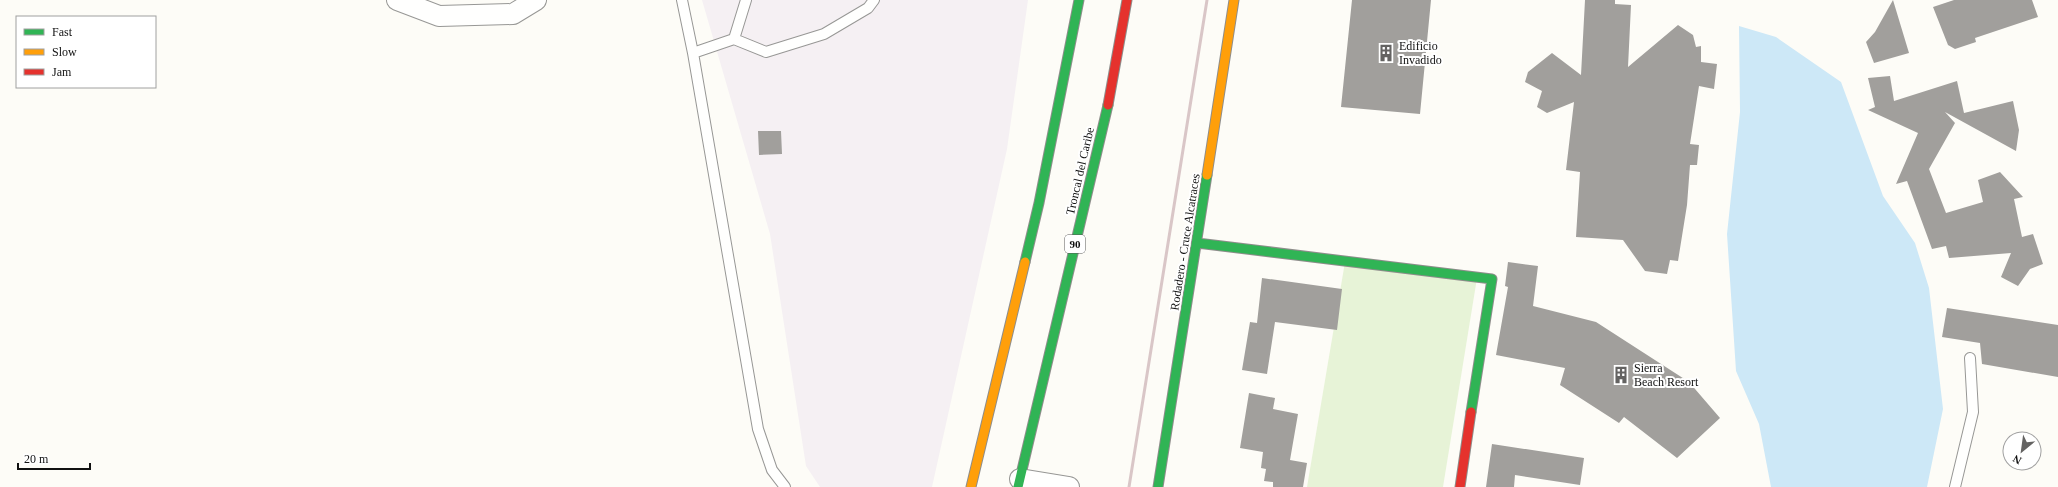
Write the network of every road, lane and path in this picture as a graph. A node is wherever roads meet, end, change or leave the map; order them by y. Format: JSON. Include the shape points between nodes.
{"nodes":[{"id":1,"x":397,"y":0,"type":"edge"},
{"id":2,"x":536,"y":0,"type":"edge"},
{"id":3,"x":682,"y":0,"type":"edge"},
{"id":4,"x":746,"y":0,"type":"edge"},
{"id":5,"x":874,"y":0,"type":"edge"},
{"id":6,"x":1079,"y":0,"type":"edge"},
{"id":7,"x":1127,"y":0,"type":"edge"},
{"id":8,"x":1234,"y":0,"type":"edge"},
{"id":9,"x":734,"y":40,"type":"junction"},
{"id":10,"x":693,"y":53,"type":"junction"},
{"id":11,"x":1197,"y":243,"type":"junction"},
{"id":12,"x":1970,"y":358,"type":"dead end"},
{"id":13,"x":1019,"y":483,"type":"edge"},
{"id":14,"x":785,"y":487,"type":"edge"},
{"id":15,"x":971,"y":487,"type":"edge"},
{"id":16,"x":1069,"y":487,"type":"edge"},
{"id":17,"x":1158,"y":487,"type":"edge"},
{"id":18,"x":1460,"y":487,"type":"edge"},
{"id":19,"x":1955,"y":487,"type":"edge"}],
"edges":[{"from":1,"to":2,"type":"street","via":[[439,16],[513,14]]},
{"from":3,"to":10,"type":"lane"},
{"from":4,"to":9,"type":"lane"},
{"from":5,"to":9,"type":"lane","via":[[868,8],[824,34],[766,52]]},
{"from":6,"to":15,"type":"main road","via":[[1039,203]]},
{"from":7,"to":13,"type":"main road","name":"Troncal del Caribe","number":"90","via":[[1109,102]]},
{"from":8,"to":11,"type":"main road","name":"Rodadero - Cruce Alcatraces"},
{"from":9,"to":10,"type":"lane"},
{"from":10,"to":14,"type":"lane","via":[[758,429],[772,470]]},
{"from":11,"to":17,"type":"main road","name":"Rodadero - Cruce Alcatraces"},
{"from":11,"to":18,"type":"main road","via":[[1492,279]]},
{"from":12,"to":19,"type":"lane","via":[[1973,412]]},
{"from":13,"to":16,"type":"street"}]}
